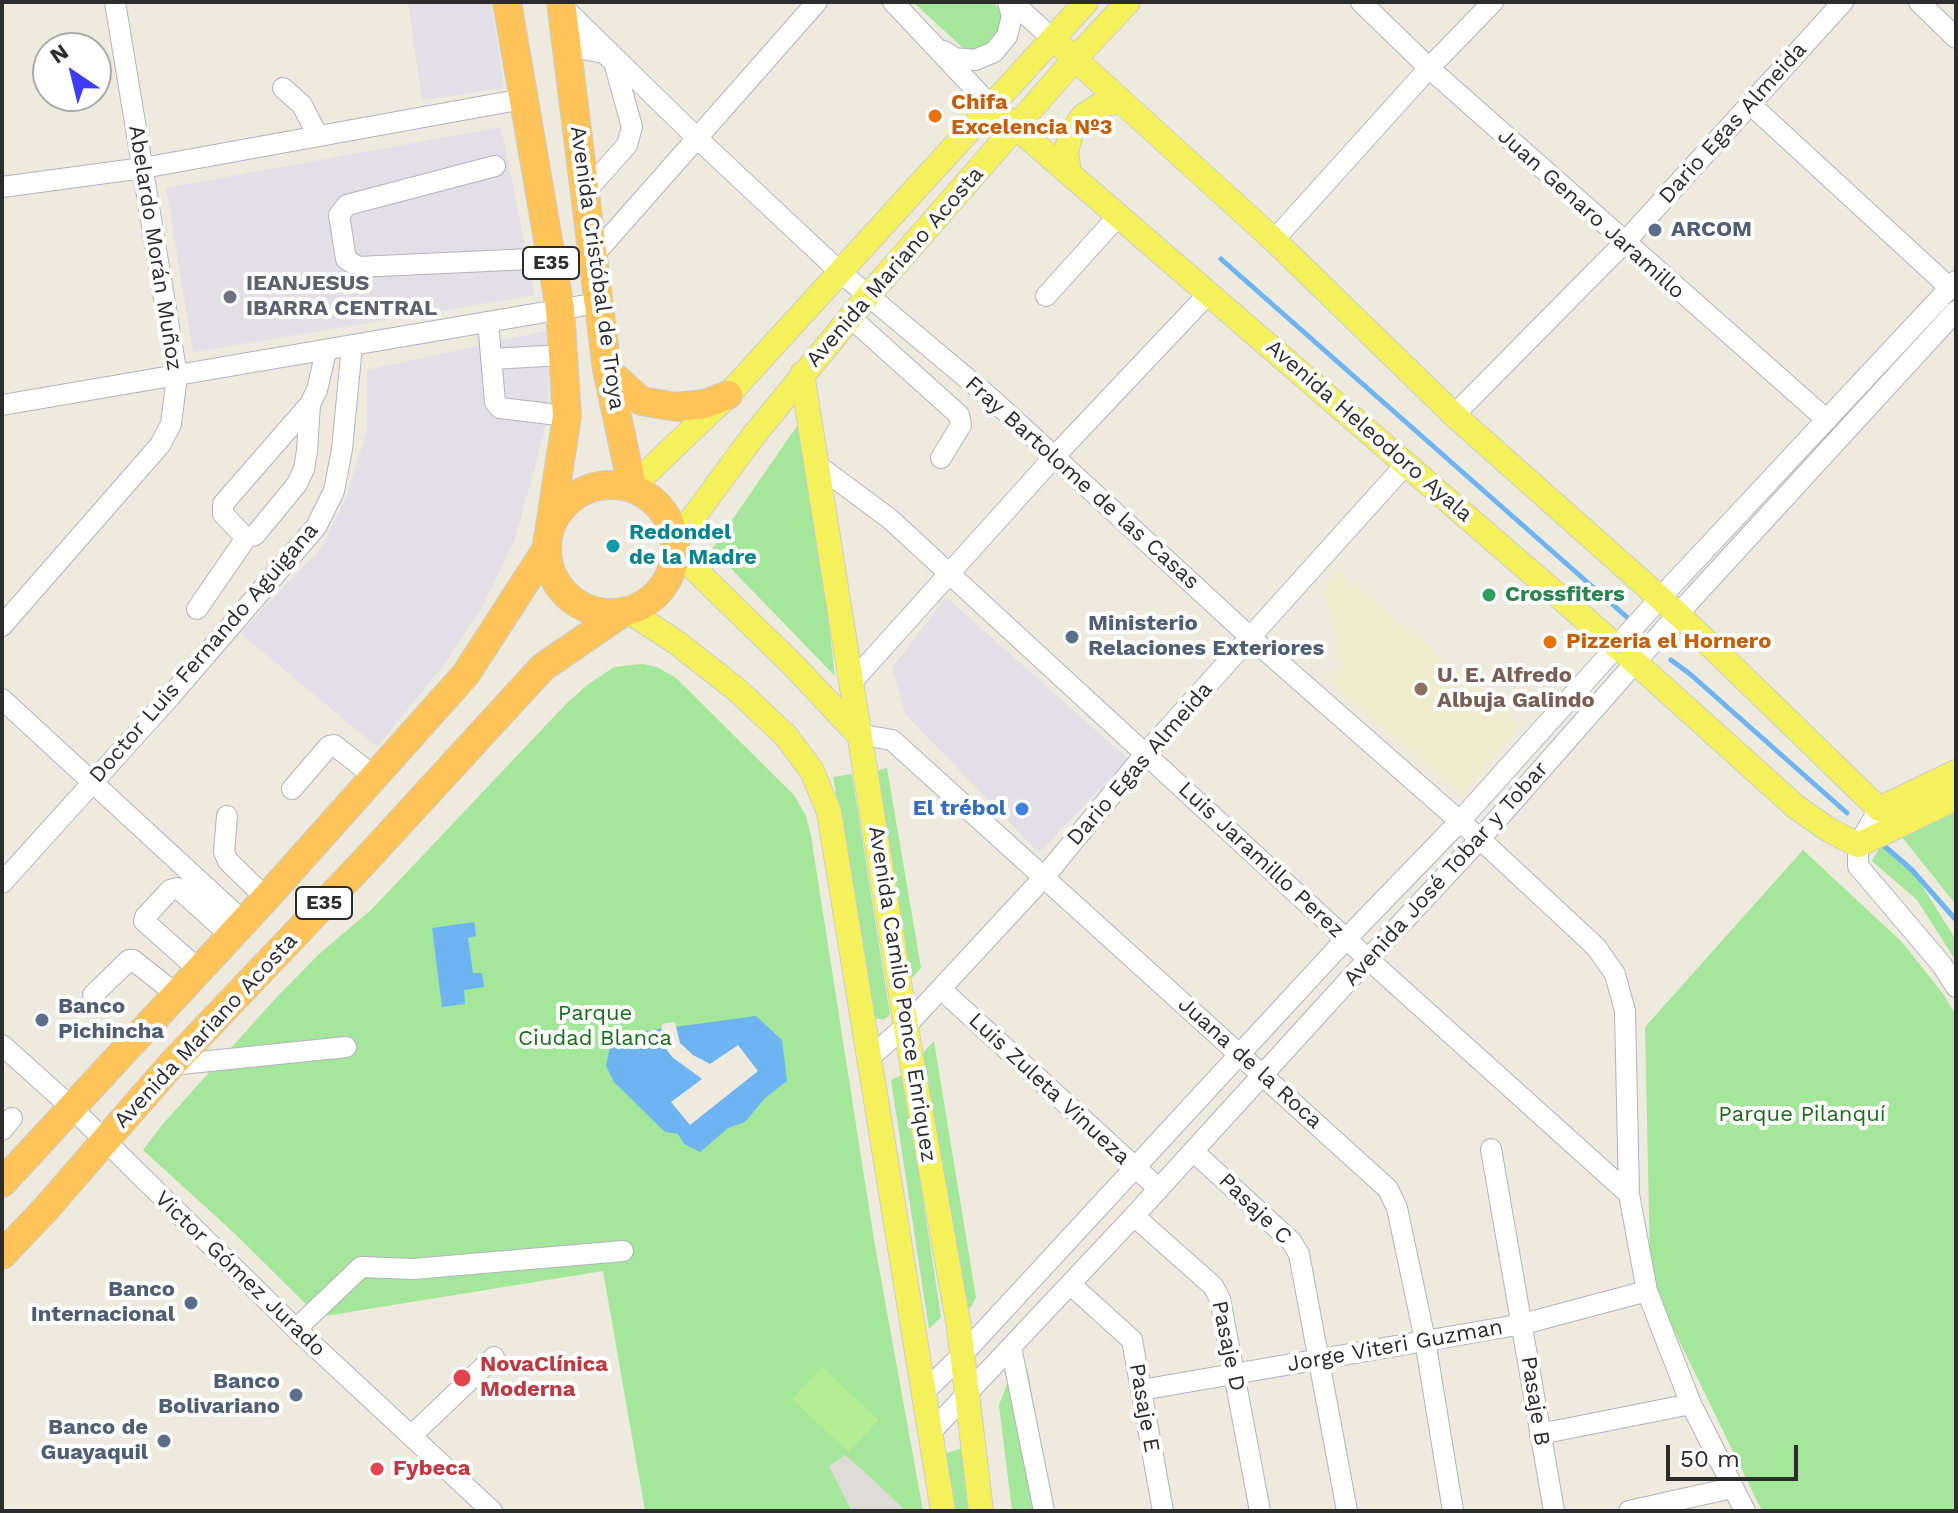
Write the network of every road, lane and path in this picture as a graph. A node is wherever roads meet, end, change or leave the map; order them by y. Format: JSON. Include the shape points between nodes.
{"nodes":[{"id":1,"x":115,"y":2,"type":"edge"},
{"id":2,"x":507,"y":2,"type":"edge"},
{"id":3,"x":817,"y":2,"type":"edge"},
{"id":4,"x":893,"y":2,"type":"edge"},
{"id":5,"x":1010,"y":2,"type":"edge"},
{"id":6,"x":1086,"y":2,"type":"edge"},
{"id":7,"x":1128,"y":2,"type":"edge"},
{"id":8,"x":1361,"y":2,"type":"edge"},
{"id":9,"x":1493,"y":2,"type":"edge"},
{"id":10,"x":1843,"y":2,"type":"edge"},
{"id":11,"x":1919,"y":2,"type":"edge"},
{"id":12,"x":562,"y":3,"type":"edge"},
{"id":13,"x":1956,"y":38,"type":"edge"},
{"id":14,"x":1053,"y":39,"type":"junction"},
{"id":15,"x":567,"y":46,"type":"junction"},
{"id":16,"x":937,"y":47,"type":"junction"},
{"id":17,"x":1074,"y":60,"type":"junction"},
{"id":18,"x":1429,"y":68,"type":"junction"},
{"id":19,"x":283,"y":88,"type":"dead end"},
{"id":20,"x":523,"y":99,"type":"junction"},
{"id":21,"x":1120,"y":101,"type":"junction"},
{"id":22,"x":1750,"y":104,"type":"junction"},
{"id":23,"x":990,"y":105,"type":"junction"},
{"id":24,"x":1016,"y":127,"type":"junction"},
{"id":25,"x":318,"y":136,"type":"junction"},
{"id":26,"x":697,"y":138,"type":"junction"},
{"id":27,"x":495,"y":166,"type":"dead end"},
{"id":28,"x":143,"y":168,"type":"junction"},
{"id":29,"x":1069,"y":173,"type":"junction"},
{"id":30,"x":2,"y":187,"type":"edge"},
{"id":31,"x":586,"y":191,"type":"junction"},
{"id":32,"x":1119,"y":215,"type":"junction"},
{"id":33,"x":1274,"y":240,"type":"junction"},
{"id":34,"x":1624,"y":243,"type":"junction"},
{"id":35,"x":594,"y":255,"type":"junction"},
{"id":36,"x":551,"y":261,"type":"junction"},
{"id":37,"x":839,"y":271,"type":"junction"},
{"id":38,"x":1953,"y":284,"type":"edge"},
{"id":39,"x":1209,"y":293,"type":"junction"},
{"id":40,"x":868,"y":296,"type":"junction"},
{"id":41,"x":1046,"y":296,"type":"dead end"},
{"id":42,"x":598,"y":303,"type":"junction"},
{"id":43,"x":560,"y":309,"type":"junction"},
{"id":44,"x":1956,"y":311,"type":"edge"},
{"id":45,"x":850,"y":317,"type":"junction"},
{"id":46,"x":488,"y":322,"type":"junction"},
{"id":47,"x":352,"y":346,"type":"junction"},
{"id":48,"x":326,"y":351,"type":"junction"},
{"id":49,"x":563,"y":355,"type":"junction"},
{"id":50,"x":491,"y":359,"type":"junction"},
{"id":51,"x":607,"y":370,"type":"junction"},
{"id":52,"x":802,"y":374,"type":"junction"},
{"id":53,"x":177,"y":376,"type":"junction"},
{"id":54,"x":728,"y":395,"type":"junction"},
{"id":55,"x":310,"y":404,"type":"junction"},
{"id":56,"x":2,"y":405,"type":"edge"},
{"id":57,"x":1454,"y":415,"type":"junction"},
{"id":58,"x":567,"y":416,"type":"junction"},
{"id":59,"x":1827,"y":420,"type":"junction"},
{"id":60,"x":1054,"y":457,"type":"junction"},
{"id":61,"x":941,"y":458,"type":"dead end"},
{"id":62,"x":816,"y":464,"type":"junction"},
{"id":63,"x":1406,"y":464,"type":"junction"},
{"id":64,"x":633,"y":486,"type":"junction"},
{"id":65,"x":246,"y":538,"type":"junction"},
{"id":66,"x":548,"y":538,"type":"junction"},
{"id":67,"x":675,"y":546,"type":"junction"},
{"id":68,"x":950,"y":574,"type":"junction"},
{"id":69,"x":1669,"y":606,"type":"junction"},
{"id":70,"x":197,"y":609,"type":"dead end"},
{"id":71,"x":625,"y":612,"type":"junction"},
{"id":72,"x":2,"y":626,"type":"edge"},
{"id":73,"x":1250,"y":637,"type":"junction"},
{"id":74,"x":1626,"y":656,"type":"junction"},
{"id":75,"x":851,"y":683,"type":"junction"},
{"id":76,"x":2,"y":699,"type":"edge"},
{"id":77,"x":858,"y":734,"type":"junction"},
{"id":78,"x":1146,"y":753,"type":"junction"},
{"id":79,"x":1956,"y":772,"type":"edge"},
{"id":80,"x":375,"y":777,"type":"junction"},
{"id":81,"x":93,"y":782,"type":"junction"},
{"id":82,"x":292,"y":789,"type":"dead end"},
{"id":83,"x":1956,"y":798,"type":"edge"},
{"id":84,"x":1879,"y":809,"type":"junction"},
{"id":85,"x":227,"y":816,"type":"dead end"},
{"id":86,"x":1460,"y":821,"type":"junction"},
{"id":87,"x":1480,"y":839,"type":"junction"},
{"id":88,"x":1858,"y":845,"type":"junction"},
{"id":89,"x":1045,"y":876,"type":"junction"},
{"id":90,"x":2,"y":883,"type":"edge"},
{"id":91,"x":266,"y":898,"type":"junction"},
{"id":92,"x":238,"y":929,"type":"junction"},
{"id":93,"x":1346,"y":939,"type":"junction"},
{"id":94,"x":1368,"y":959,"type":"junction"},
{"id":95,"x":199,"y":970,"type":"junction"},
{"id":96,"x":1956,"y":987,"type":"edge"},
{"id":97,"x":941,"y":989,"type":"junction"},
{"id":98,"x":176,"y":994,"type":"junction"},
{"id":99,"x":93,"y":995,"type":"dead end"},
{"id":100,"x":907,"y":1025,"type":"junction"},
{"id":101,"x":2,"y":1045,"type":"edge"},
{"id":102,"x":346,"y":1047,"type":"dead end"},
{"id":103,"x":1239,"y":1055,"type":"junction"},
{"id":104,"x":869,"y":1058,"type":"junction"},
{"id":105,"x":171,"y":1065,"type":"junction"},
{"id":106,"x":1263,"y":1076,"type":"junction"},
{"id":107,"x":71,"y":1107,"type":"junction"},
{"id":108,"x":104,"y":1142,"type":"junction"},
{"id":109,"x":1491,"y":1149,"type":"dead end"},
{"id":110,"x":1193,"y":1151,"type":"junction"},
{"id":111,"x":1134,"y":1168,"type":"junction"},
{"id":112,"x":2,"y":1183,"type":"edge"},
{"id":113,"x":1159,"y":1189,"type":"junction"},
{"id":114,"x":1629,"y":1194,"type":"junction"},
{"id":115,"x":1134,"y":1216,"type":"junction"},
{"id":116,"x":623,"y":1251,"type":"dead end"},
{"id":117,"x":2,"y":1255,"type":"edge"},
{"id":118,"x":1070,"y":1284,"type":"junction"},
{"id":119,"x":1647,"y":1291,"type":"junction"},
{"id":120,"x":1523,"y":1324,"type":"junction"},
{"id":121,"x":296,"y":1329,"type":"junction"},
{"id":122,"x":1425,"y":1340,"type":"junction"},
{"id":123,"x":1011,"y":1347,"type":"junction"},
{"id":124,"x":962,"y":1355,"type":"junction"},
{"id":125,"x":494,"y":1357,"type":"dead end"},
{"id":126,"x":1319,"y":1358,"type":"junction"},
{"id":127,"x":1235,"y":1373,"type":"junction"},
{"id":128,"x":1141,"y":1390,"type":"junction"},
{"id":129,"x":924,"y":1392,"type":"junction"},
{"id":130,"x":966,"y":1395,"type":"junction"},
{"id":131,"x":1691,"y":1404,"type":"junction"},
{"id":132,"x":930,"y":1433,"type":"junction"},
{"id":133,"x":1540,"y":1434,"type":"junction"},
{"id":134,"x":411,"y":1436,"type":"junction"},
{"id":135,"x":1732,"y":1488,"type":"junction"},
{"id":136,"x":482,"y":1508,"type":"edge"},
{"id":137,"x":943,"y":1511,"type":"edge"},
{"id":138,"x":981,"y":1511,"type":"edge"},
{"id":139,"x":1044,"y":1511,"type":"edge"},
{"id":140,"x":1163,"y":1511,"type":"edge"},
{"id":141,"x":1260,"y":1511,"type":"edge"},
{"id":142,"x":1347,"y":1511,"type":"edge"},
{"id":143,"x":1453,"y":1511,"type":"edge"},
{"id":144,"x":1554,"y":1511,"type":"edge"},
{"id":145,"x":1629,"y":1511,"type":"edge"},
{"id":146,"x":1745,"y":1511,"type":"edge"}],
"edges":[{"from":1,"to":28,"type":"street","name":"Abelardo Morán Muñoz"},
{"from":2,"to":20,"type":"highway","name":"Avenida Cristóbal de Troya","number":"E35"},
{"from":3,"to":26,"type":"street"},
{"from":4,"to":16,"type":"street","name":"Avenida Heleodoro Ayala"},
{"from":5,"to":14,"type":"street"},
{"from":5,"to":16,"type":"street","via":[[1007,36],[994,52],[975,60],[954,58]]},
{"from":6,"to":14,"type":"main road","name":"Avenida Mariano Acosta"},
{"from":7,"to":17,"type":"main road","name":"Avenida Mariano Acosta"},
{"from":8,"to":18,"type":"street","name":"Juan Genaro Jaramillo"},
{"from":9,"to":18,"type":"street"},
{"from":10,"to":22,"type":"street","name":"Dario Egas Almeida"},
{"from":11,"to":13,"type":"street"},
{"from":12,"to":15,"type":"highway","name":"Avenida Cristóbal de Troya","number":"E35"},
{"from":12,"to":26,"type":"street","name":"Fray Bartolome de las Casas"},
{"from":14,"to":17,"type":"main road"},
{"from":14,"to":23,"type":"main road","name":"Avenida Mariano Acosta"},
{"from":15,"to":31,"type":"highway","name":"Avenida Cristóbal de Troya","number":"E35"},
{"from":15,"to":31,"type":"street","via":[[604,53],[614,62],[632,127],[627,145]]},
{"from":16,"to":23,"type":"street","name":"Avenida Heleodoro Ayala"},
{"from":17,"to":21,"type":"main road"},
{"from":17,"to":24,"type":"main road","name":"Avenida Mariano Acosta"},
{"from":18,"to":33,"type":"street"},
{"from":18,"to":34,"type":"street","name":"Juan Genaro Jaramillo"},
{"from":19,"to":25,"type":"street","via":[[302,105]]},
{"from":20,"to":25,"type":"street"},
{"from":20,"to":36,"type":"highway","name":"Avenida Cristóbal de Troya","number":"E35"},
{"from":21,"to":29,"type":"main road","via":[[1083,116],[1066,152]]},
{"from":21,"to":33,"type":"main road"},
{"from":22,"to":34,"type":"street","name":"Dario Egas Almeida"},
{"from":22,"to":38,"type":"street"},
{"from":23,"to":24,"type":"main road","name":"Avenida Heleodoro Ayala"},
{"from":23,"to":37,"type":"main road","name":"Avenida Mariano Acosta"},
{"from":24,"to":29,"type":"main road","name":"Avenida Heleodoro Ayala"},
{"from":24,"to":40,"type":"main road","name":"Avenida Mariano Acosta"},
{"from":25,"to":28,"type":"street"},
{"from":26,"to":35,"type":"street"},
{"from":26,"to":37,"type":"street","name":"Fray Bartolome de las Casas"},
{"from":27,"to":36,"type":"street","via":[[347,205],[339,215],[346,259],[358,267]]},
{"from":28,"to":30,"type":"street"},
{"from":28,"to":53,"type":"street","name":"Abelardo Morán Muñoz"},
{"from":29,"to":32,"type":"main road","name":"Avenida Heleodoro Ayala"},
{"from":31,"to":35,"type":"highway","name":"Avenida Cristóbal de Troya","number":"E35"},
{"from":32,"to":39,"type":"main road","name":"Avenida Heleodoro Ayala"},
{"from":32,"to":41,"type":"street"},
{"from":33,"to":57,"type":"main road"},
{"from":34,"to":57,"type":"street","name":"Dario Egas Almeida"},
{"from":34,"to":59,"type":"street","name":"Juan Genaro Jaramillo"},
{"from":35,"to":36,"type":"street"},
{"from":35,"to":42,"type":"highway","name":"Avenida Cristóbal de Troya","number":"E35"},
{"from":36,"to":43,"type":"highway","name":"Avenida Cristóbal de Troya","number":"E35"},
{"from":37,"to":40,"type":"street","name":"Fray Bartolome de las Casas"},
{"from":37,"to":54,"type":"main road","name":"Avenida Mariano Acosta"},
{"from":38,"to":59,"type":"street","name":"Avenida José Tobar y Tobar"},
{"from":39,"to":60,"type":"street"},
{"from":39,"to":63,"type":"main road","name":"Avenida Heleodoro Ayala"},
{"from":40,"to":45,"type":"main road","name":"Avenida Mariano Acosta"},
{"from":40,"to":60,"type":"street","name":"Fray Bartolome de las Casas"},
{"from":42,"to":43,"type":"street"},
{"from":42,"to":51,"type":"highway","name":"Avenida Cristóbal de Troya","number":"E35"},
{"from":43,"to":46,"type":"street"},
{"from":43,"to":49,"type":"highway","name":"Avenida Cristóbal de Troya","number":"E35"},
{"from":44,"to":69,"type":"street","name":"Avenida José Tobar y Tobar"},
{"from":45,"to":52,"type":"main road","name":"Avenida Mariano Acosta"},
{"from":45,"to":61,"type":"street","via":[[959,415],[961,425]]},
{"from":46,"to":47,"type":"street"},
{"from":46,"to":50,"type":"street"},
{"from":47,"to":48,"type":"street"},
{"from":47,"to":81,"type":"street","name":"Doctor Luis Fernando Aguigana","via":[[334,491],[316,527]]},
{"from":48,"to":53,"type":"street"},
{"from":48,"to":55,"type":"street"},
{"from":49,"to":50,"type":"street"},
{"from":49,"to":58,"type":"highway","name":"Avenida Cristóbal de Troya","number":"E35"},
{"from":50,"to":58,"type":"street","via":[[500,408]]},
{"from":51,"to":54,"type":"highway","via":[[641,401],[676,407]]},
{"from":51,"to":64,"type":"highway","name":"Avenida Cristóbal de Troya","number":"E35"},
{"from":52,"to":62,"type":"main road","name":"Avenida Camilo Ponce Enriquez"},
{"from":52,"to":67,"type":"main road","name":"Avenida Mariano Acosta"},
{"from":53,"to":56,"type":"street"},
{"from":53,"to":72,"type":"street","name":"Abelardo Morán Muñoz","via":[[171,424],[160,445]]},
{"from":54,"to":64,"type":"main road","name":"Avenida Mariano Acosta"},
{"from":55,"to":65,"type":"street","via":[[304,469],[297,484],[255,535]]},
{"from":55,"to":65,"type":"street","via":[[223,504],[223,514]]},
{"from":57,"to":69,"type":"main road"},
{"from":58,"to":66,"type":"highway","name":"Avenida Cristóbal de Troya","number":"E35"},
{"from":59,"to":69,"type":"street","name":"Avenida José Tobar y Tobar"},
{"from":60,"to":68,"type":"street"},
{"from":60,"to":73,"type":"street","name":"Fray Bartolome de las Casas"},
{"from":62,"to":68,"type":"street","name":"Luis Jaramillo Perez","via":[[890,519]]},
{"from":62,"to":75,"type":"main road","name":"Avenida Camilo Ponce Enriquez"},
{"from":63,"to":73,"type":"street","name":"Dario Egas Almeida"},
{"from":63,"to":74,"type":"main road","name":"Avenida Heleodoro Ayala"},
{"from":64,"to":66,"type":"highway","number":"E35","via":[[604,485],[571,498]]},
{"from":64,"to":67,"type":"highway","via":[[663,512]]},
{"from":65,"to":70,"type":"street"},
{"from":66,"to":71,"type":"highway","number":"E35","via":[[553,577],[569,599],[585,609]]},
{"from":66,"to":80,"type":"highway","number":"E35","via":[[466,674]]},
{"from":67,"to":71,"type":"highway","number":"E35","via":[[662,588]]},
{"from":67,"to":77,"type":"main road"},
{"from":68,"to":75,"type":"street"},
{"from":68,"to":78,"type":"street","name":"Luis Jaramillo Perez"},
{"from":69,"to":74,"type":"street","name":"Avenida José Tobar y Tobar"},
{"from":69,"to":84,"type":"main road"},
{"from":71,"to":104,"type":"main road","name":"Avenida Camilo Ponce Enriquez","via":[[676,642],[737,690],[786,736],[812,771],[829,812]]},
{"from":71,"to":105,"type":"highway","name":"Avenida Mariano Acosta","number":"E35","via":[[543,667]]},
{"from":73,"to":78,"type":"street","name":"Dario Egas Almeida"},
{"from":73,"to":86,"type":"street","name":"Fray Bartolome de las Casas"},
{"from":74,"to":86,"type":"street","name":"Avenida José Tobar y Tobar"},
{"from":74,"to":87,"type":"street","name":"Avenida José Tobar y Tobar"},
{"from":74,"to":88,"type":"main road","name":"Avenida Heleodoro Ayala","via":[[1796,807]]},
{"from":75,"to":77,"type":"main road","name":"Avenida Camilo Ponce Enriquez"},
{"from":76,"to":81,"type":"street"},
{"from":77,"to":89,"type":"street","name":"Juana de la Roca","via":[[892,740]]},
{"from":77,"to":100,"type":"main road","name":"Avenida Camilo Ponce Enriquez"},
{"from":78,"to":89,"type":"street","name":"Dario Egas Almeida"},
{"from":78,"to":93,"type":"street","name":"Luis Jaramillo Perez"},
{"from":79,"to":84,"type":"main road"},
{"from":80,"to":82,"type":"street","via":[[334,745]]},
{"from":80,"to":91,"type":"highway","number":"E35"},
{"from":81,"to":90,"type":"street","name":"Doctor Luis Fernando Aguigana"},
{"from":81,"to":92,"type":"street"},
{"from":83,"to":88,"type":"main road"},
{"from":84,"to":88,"type":"street"},
{"from":85,"to":91,"type":"street","via":[[228,861]]},
{"from":86,"to":87,"type":"street","name":"Fray Bartolome de las Casas"},
{"from":86,"to":93,"type":"street","name":"Avenida José Tobar y Tobar"},
{"from":87,"to":94,"type":"street","name":"Avenida José Tobar y Tobar"},
{"from":87,"to":114,"type":"street","name":"Fray Bartolome de las Casas","via":[[1596,947],[1615,974],[1625,1011]]},
{"from":88,"to":96,"type":"street","via":[[1858,866]]},
{"from":89,"to":97,"type":"street","name":"Dario Egas Almeida"},
{"from":89,"to":103,"type":"street","name":"Juana de la Roca"},
{"from":91,"to":92,"type":"highway","number":"E35"},
{"from":92,"to":95,"type":"highway","number":"E35"},
{"from":92,"to":95,"type":"street","via":[[178,888],[161,899],[144,921]]},
{"from":93,"to":94,"type":"street","name":"Luis Jaramillo Perez"},
{"from":93,"to":103,"type":"street","name":"Avenida José Tobar y Tobar"},
{"from":94,"to":106,"type":"street","name":"Avenida José Tobar y Tobar"},
{"from":94,"to":114,"type":"street","name":"Luis Jaramillo Perez"},
{"from":95,"to":98,"type":"highway","number":"E35"},
{"from":97,"to":100,"type":"street","name":"Dario Egas Almeida"},
{"from":97,"to":111,"type":"street","name":"Luis Zuleta Vinueza"},
{"from":98,"to":99,"type":"street","via":[[129,960]]},
{"from":98,"to":107,"type":"highway","number":"E35"},
{"from":100,"to":104,"type":"street","name":"Dario Egas Almeida"},
{"from":100,"to":124,"type":"main road","name":"Avenida Camilo Ponce Enriquez"},
{"from":101,"to":107,"type":"street","name":"Victor Gómez Jurado"},
{"from":102,"to":105,"type":"street"},
{"from":103,"to":106,"type":"street","name":"Juana de la Roca"},
{"from":103,"to":111,"type":"street","name":"Avenida José Tobar y Tobar"},
{"from":104,"to":129,"type":"main road","name":"Avenida Camilo Ponce Enriquez"},
{"from":105,"to":108,"type":"highway","name":"Avenida Mariano Acosta","number":"E35"},
{"from":106,"to":110,"type":"street","name":"Avenida José Tobar y Tobar"},
{"from":106,"to":122,"type":"street","name":"Juana de la Roca","via":[[1388,1189],[1397,1208]]},
{"from":107,"to":108,"type":"street","name":"Victor Gómez Jurado"},
{"from":107,"to":112,"type":"highway","number":"E35"},
{"from":108,"to":117,"type":"highway","name":"Avenida Mariano Acosta","number":"E35"},
{"from":108,"to":121,"type":"street","name":"Victor Gómez Jurado"},
{"from":109,"to":120,"type":"street","name":"Pasaje B"},
{"from":110,"to":113,"type":"street","name":"Avenida José Tobar y Tobar"},
{"from":110,"to":126,"type":"street","name":"Pasaje C","via":[[1299,1254]]},
{"from":111,"to":113,"type":"street","name":"Luis Zuleta Vinueza"},
{"from":111,"to":124,"type":"street","name":"Avenida José Tobar y Tobar"},
{"from":113,"to":115,"type":"street","name":"Avenida José Tobar y Tobar"},
{"from":114,"to":119,"type":"street"},
{"from":115,"to":118,"type":"street","name":"Avenida José Tobar y Tobar"},
{"from":115,"to":127,"type":"street","name":"Pasaje D","via":[[1213,1286]]},
{"from":116,"to":121,"type":"street","via":[[413,1269],[361,1267]]},
{"from":118,"to":123,"type":"street","name":"Avenida José Tobar y Tobar"},
{"from":118,"to":128,"type":"street","name":"Pasaje E","via":[[1132,1340]]},
{"from":119,"to":120,"type":"street","name":"Jorge Viteri Guzman"},
{"from":119,"to":131,"type":"street"},
{"from":120,"to":122,"type":"street","name":"Jorge Viteri Guzman"},
{"from":120,"to":133,"type":"street","name":"Pasaje B"},
{"from":121,"to":134,"type":"street","name":"Victor Gómez Jurado"},
{"from":122,"to":126,"type":"street","name":"Jorge Viteri Guzman"},
{"from":122,"to":143,"type":"street","name":"Juana de la Roca"},
{"from":123,"to":130,"type":"street","name":"Avenida José Tobar y Tobar"},
{"from":123,"to":139,"type":"street"},
{"from":124,"to":129,"type":"street","name":"Avenida José Tobar y Tobar"},
{"from":124,"to":130,"type":"main road","name":"Avenida Camilo Ponce Enriquez"},
{"from":125,"to":134,"type":"street"},
{"from":126,"to":127,"type":"street","name":"Jorge Viteri Guzman"},
{"from":126,"to":142,"type":"street","name":"Pasaje C"},
{"from":127,"to":128,"type":"street","name":"Jorge Viteri Guzman"},
{"from":127,"to":141,"type":"street","name":"Pasaje D"},
{"from":128,"to":140,"type":"street","name":"Pasaje E"},
{"from":129,"to":132,"type":"main road","name":"Avenida Camilo Ponce Enriquez"},
{"from":130,"to":132,"type":"street","name":"Avenida José Tobar y Tobar"},
{"from":130,"to":138,"type":"main road","name":"Avenida Camilo Ponce Enriquez"},
{"from":131,"to":133,"type":"street"},
{"from":131,"to":135,"type":"street"},
{"from":132,"to":137,"type":"main road","name":"Avenida Camilo Ponce Enriquez"},
{"from":133,"to":144,"type":"street","name":"Pasaje B"},
{"from":134,"to":136,"type":"street","name":"Victor Gómez Jurado"},
{"from":135,"to":145,"type":"street"},
{"from":135,"to":146,"type":"street"}]}
